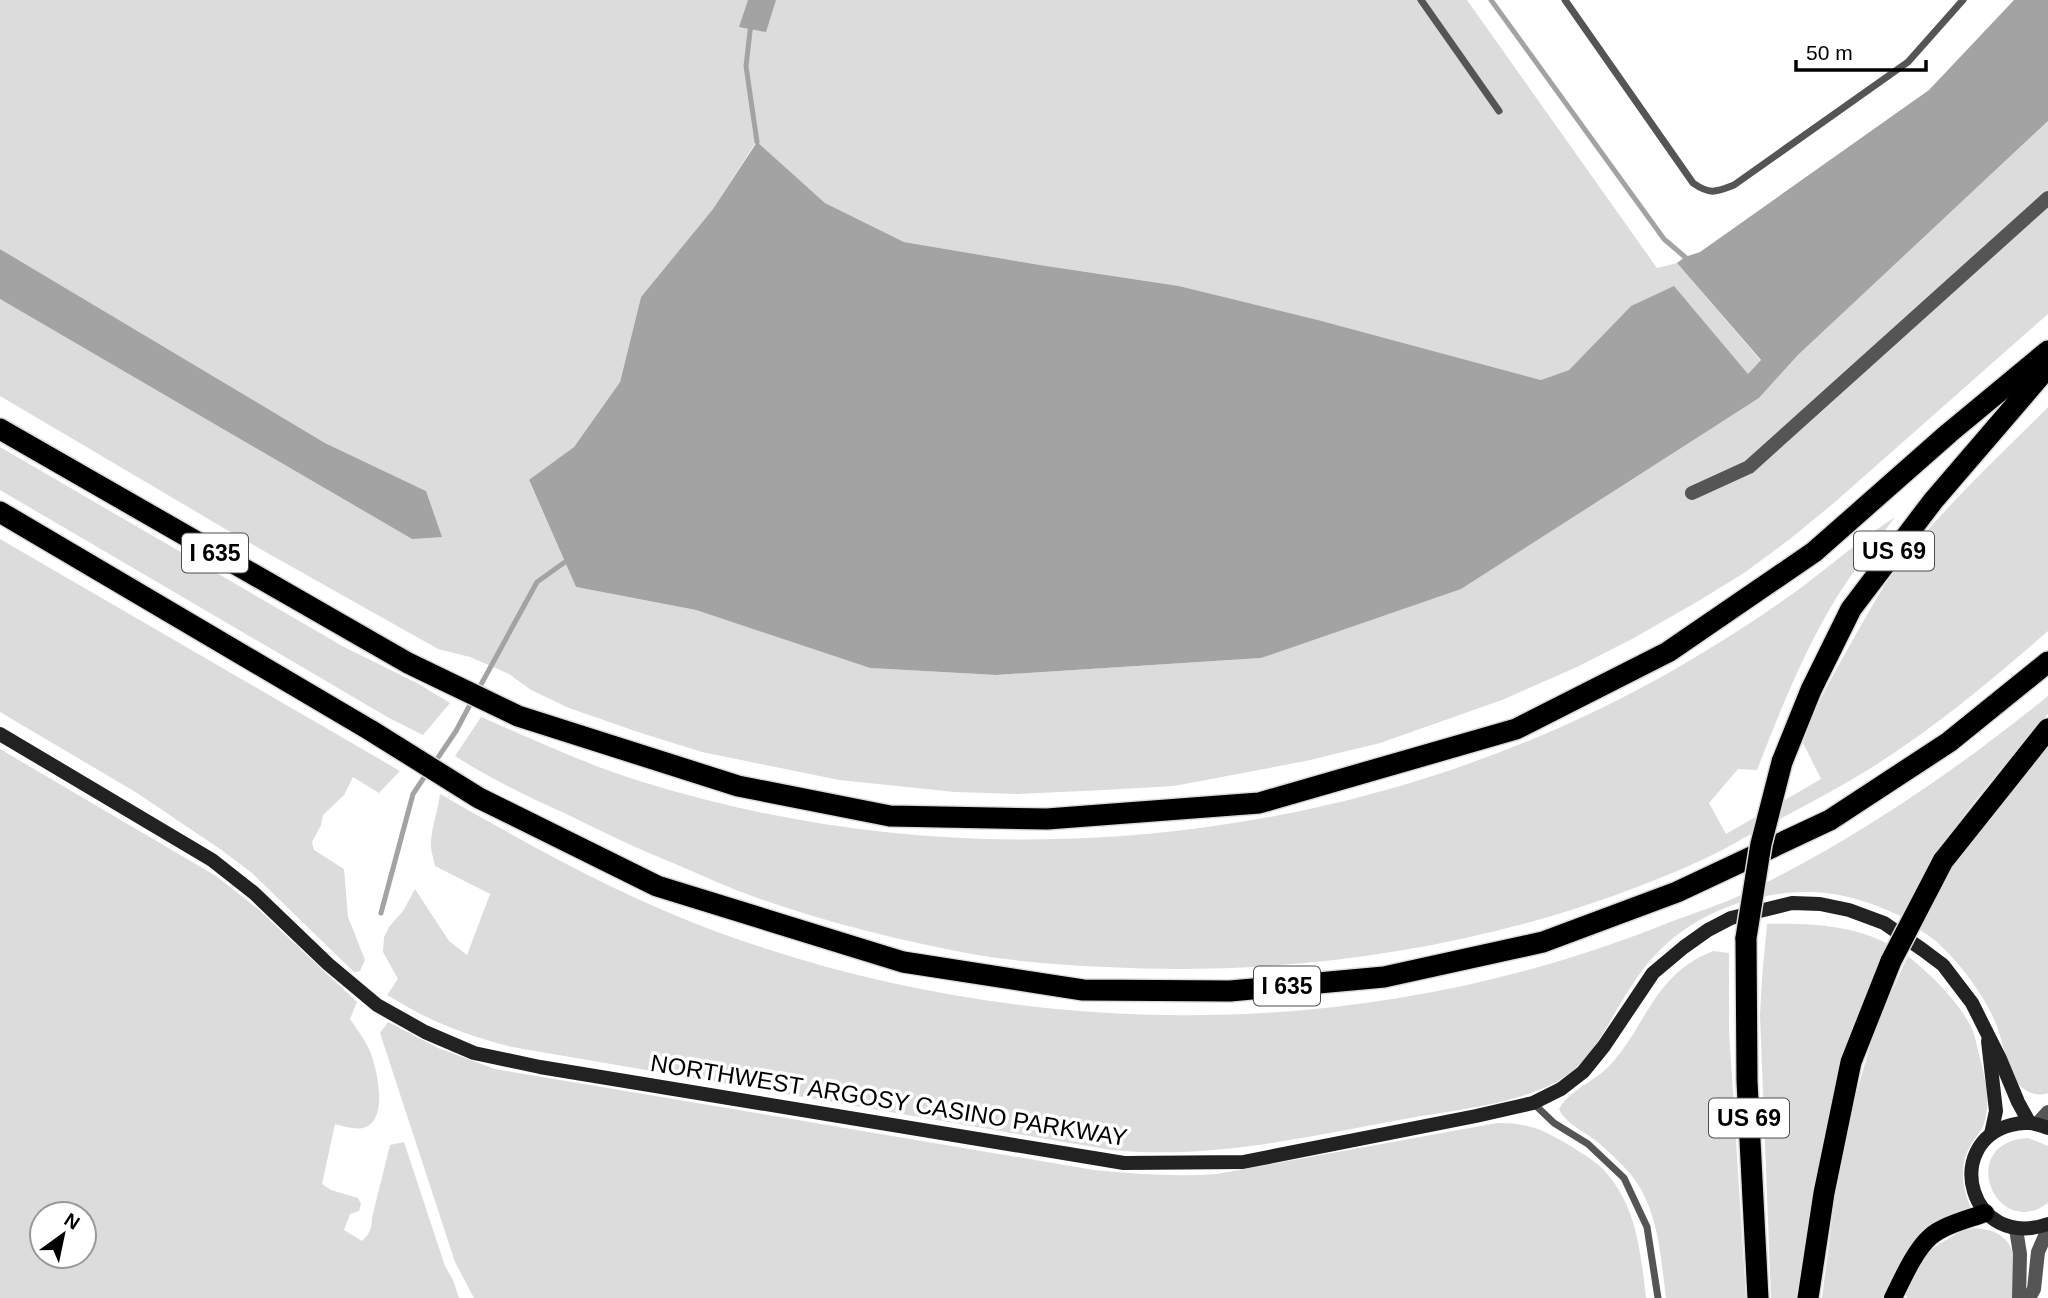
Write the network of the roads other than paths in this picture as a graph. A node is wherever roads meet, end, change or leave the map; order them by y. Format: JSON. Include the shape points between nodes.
{"nodes":[{"id":1,"x":1421,"y":0,"type":"edge"},
{"id":2,"x":1566,"y":0,"type":"edge"},
{"id":3,"x":1963,"y":0,"type":"edge"},
{"id":4,"x":1499,"y":111,"type":"dead end"},
{"id":5,"x":2048,"y":198,"type":"edge"},
{"id":6,"x":2048,"y":351,"type":"edge"},
{"id":7,"x":2048,"y":367,"type":"edge"},
{"id":8,"x":0,"y":429,"type":"edge"},
{"id":9,"x":1692,"y":493,"type":"dead end"},
{"id":10,"x":0,"y":512,"type":"edge"},
{"id":11,"x":2048,"y":662,"type":"edge"},
{"id":12,"x":2048,"y":729,"type":"edge"},
{"id":13,"x":0,"y":734,"type":"edge"},
{"id":14,"x":1987,"y":1032,"type":"junction"},
{"id":15,"x":1533,"y":1103,"type":"junction"},
{"id":16,"x":2048,"y":1112,"type":"edge"},
{"id":17,"x":2038,"y":1125,"type":"edge"},
{"id":18,"x":1991,"y":1134,"type":"junction"},
{"id":19,"x":1985,"y":1213,"type":"junction"},
{"id":20,"x":2048,"y":1226,"type":"edge"},
{"id":21,"x":2016,"y":1229,"type":"junction"},
{"id":22,"x":1658,"y":1298,"type":"edge"},
{"id":23,"x":1758,"y":1298,"type":"edge"},
{"id":24,"x":1808,"y":1298,"type":"edge"},
{"id":25,"x":1893,"y":1298,"type":"edge"},
{"id":26,"x":2019,"y":1298,"type":"edge"},
{"id":27,"x":2029,"y":1298,"type":"edge"}],
"edges":[{"from":1,"to":4,"type":"lane"},
{"from":2,"to":3,"type":"lane","via":[[1693,183],[1716,192],[1734,186],[1908,62]]},
{"from":5,"to":9,"type":"street","via":[[1749,467]]},
{"from":6,"to":8,"type":"highway","number":"I 635","via":[[1814,552],[1668,652],[1516,729],[1259,803],[1047,819],[890,816],[738,786],[518,716],[408,663]]},
{"from":7,"to":23,"type":"highway","number":"US 69","bridge":true,"via":[[1933,501],[1851,609],[1782,762],[1761,844],[1745,938]]},
{"from":10,"to":11,"type":"highway","number":"I 635","via":[[479,798],[657,886],[903,962],[1083,990],[1230,991],[1384,977],[1543,942],[1677,892],[1830,820],[1949,742]]},
{"from":12,"to":24,"type":"highway","bridge":true,"via":[[1943,861],[1891,961],[1851,1062]]},
{"from":13,"to":15,"type":"street","name":"NORTHWEST ARGOSY CASINO PARKWAY","via":[[212,860],[377,1005],[474,1052],[540,1067],[1124,1164],[1243,1162]]},
{"from":14,"to":15,"type":"street","name":"NORTHWEST ARGOSY CASINO PARKWAY","via":[[1972,1003],[1942,965],[1884,923],[1849,910],[1791,903],[1731,918],[1684,947],[1653,973],[1583,1072]]},
{"from":14,"to":17,"type":"street","name":"NORTHWEST ARGOSY CASINO PARKWAY","via":[[2018,1102]]},
{"from":14,"to":18,"type":"street","name":"NORTHWEST ARGOSY CASINO PARKWAY","via":[[1996,1111]]},
{"from":15,"to":22,"type":"lane","via":[[1624,1178],[1647,1227]]},
{"from":16,"to":17,"type":"street"},
{"from":17,"to":18,"type":"street","via":[[2004,1127]]},
{"from":18,"to":19,"type":"street","via":[[1972,1164],[1971,1181]]},
{"from":19,"to":21,"type":"street"},
{"from":19,"to":25,"type":"main road","via":[[1930,1237]]},
{"from":20,"to":21,"type":"street"},
{"from":20,"to":27,"type":"street"},
{"from":21,"to":26,"type":"street"}]}
